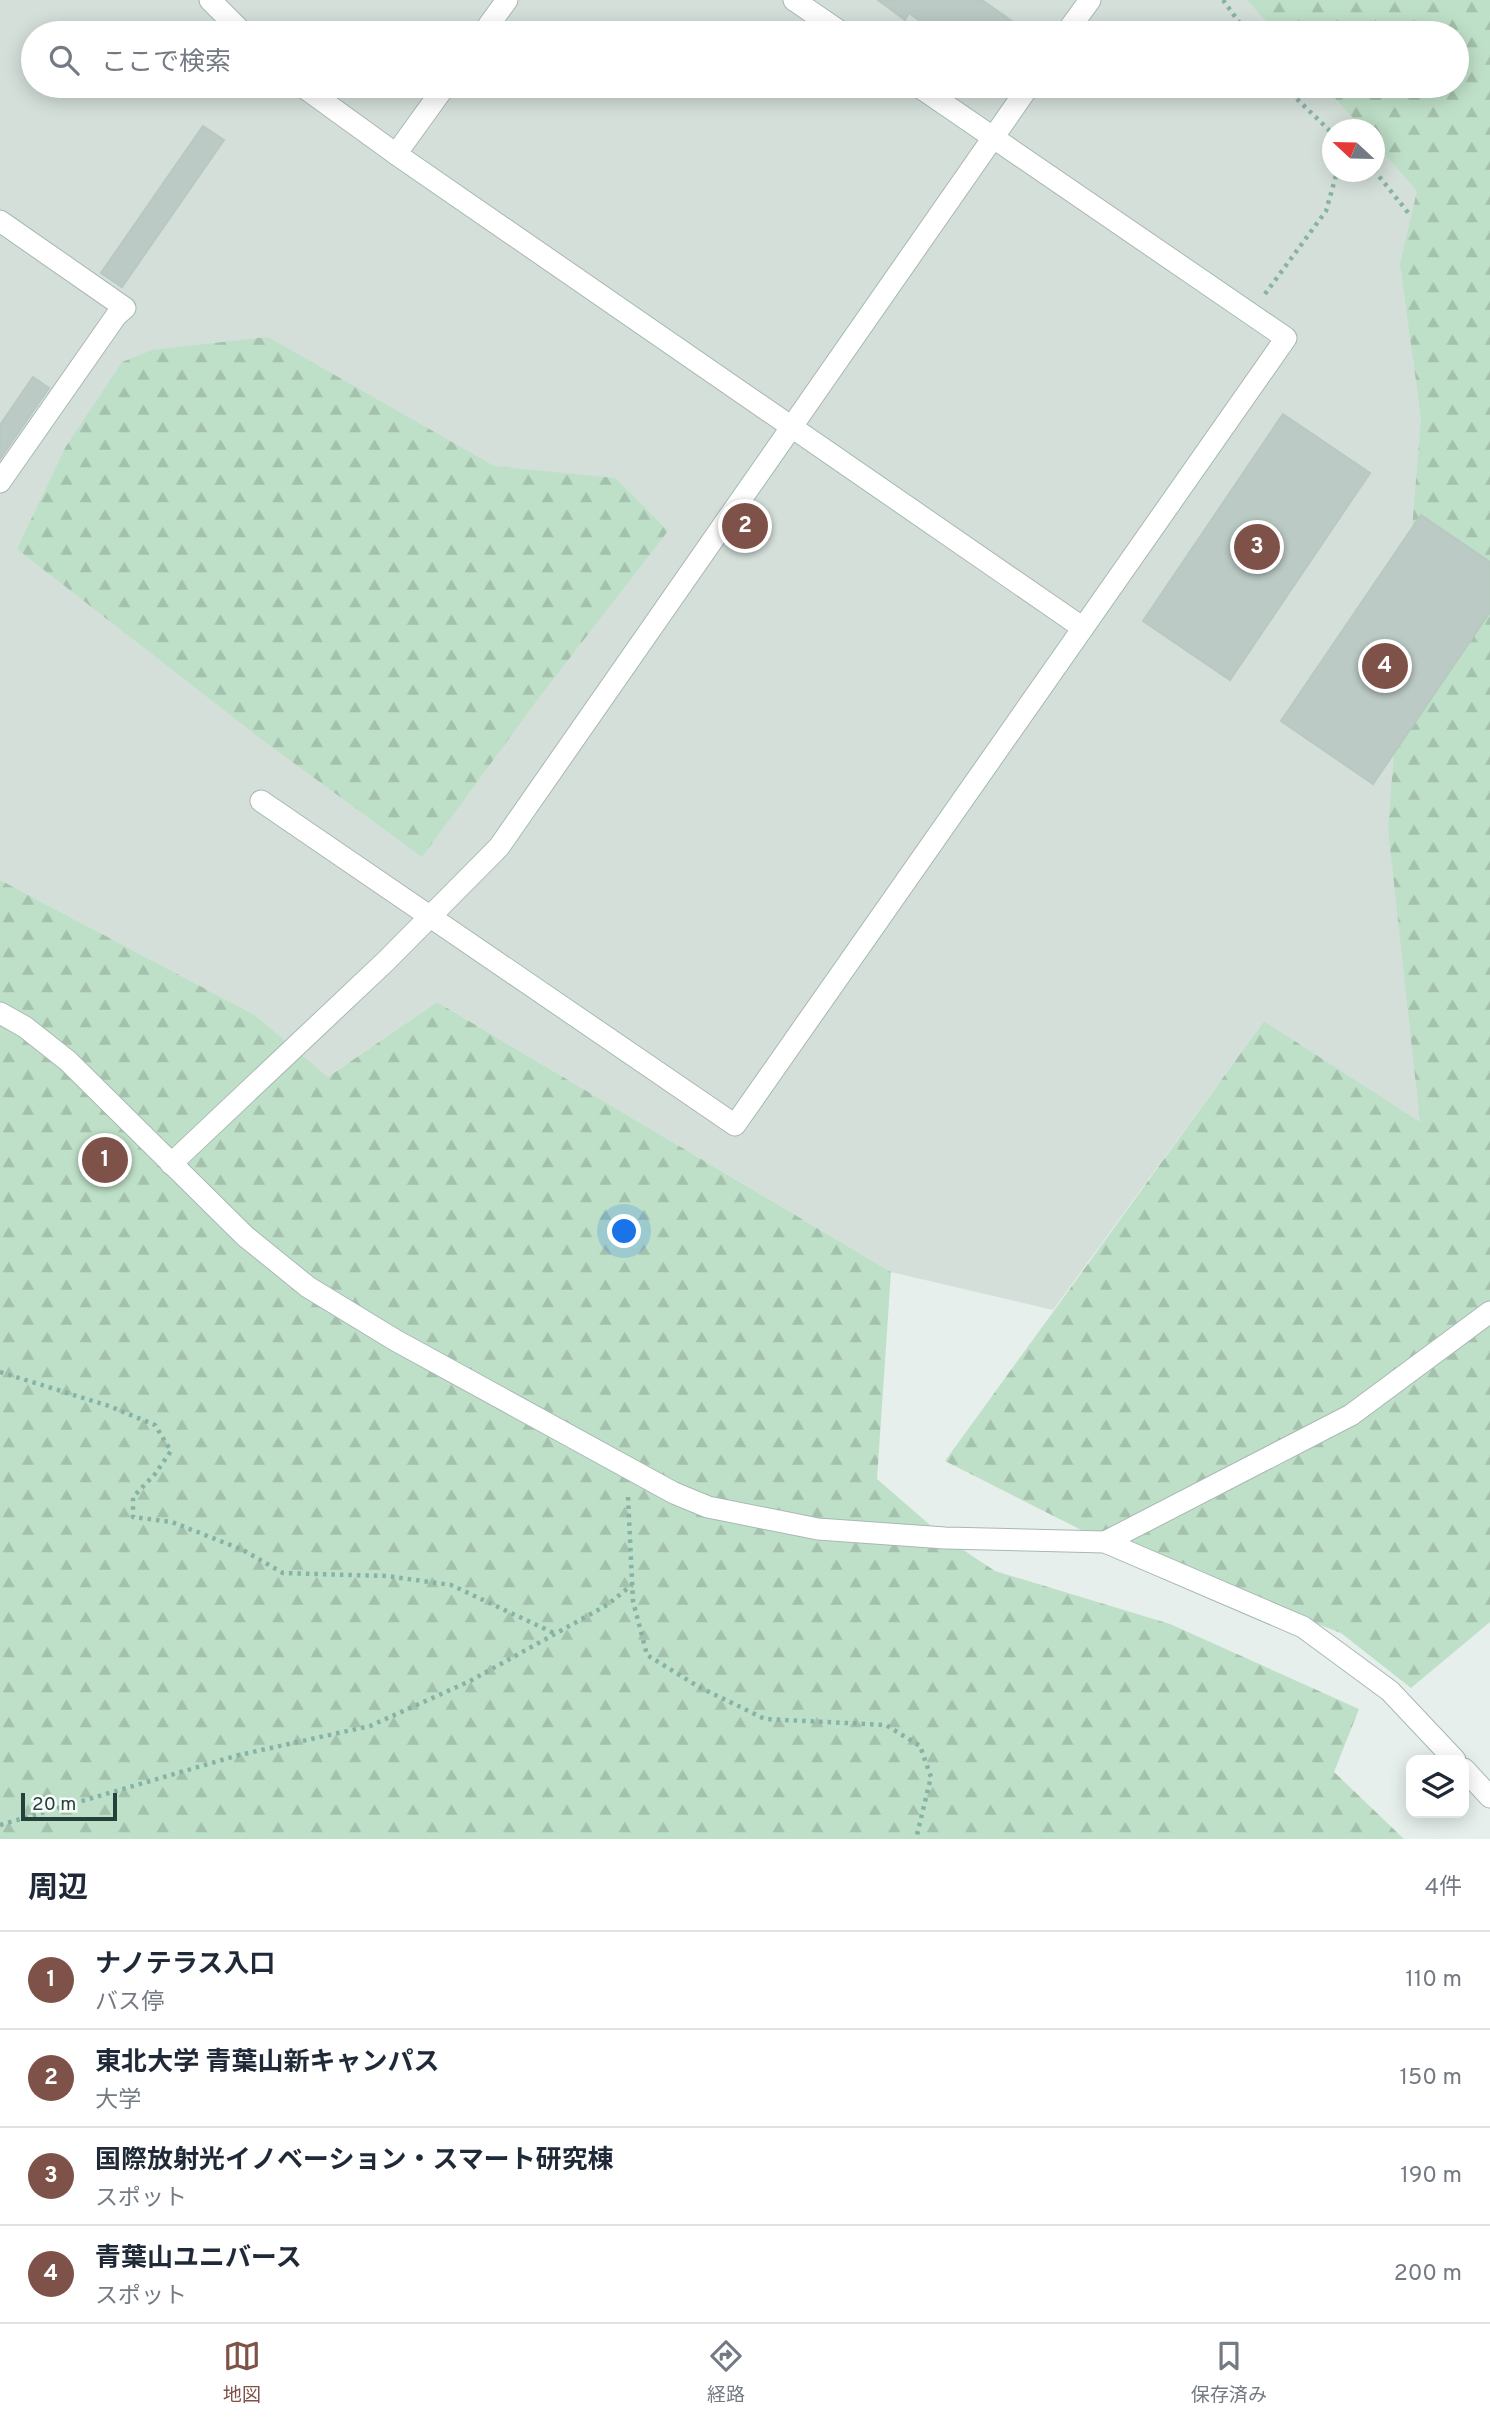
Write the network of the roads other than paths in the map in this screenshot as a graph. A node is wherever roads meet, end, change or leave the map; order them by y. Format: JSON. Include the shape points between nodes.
{"nodes":[{"id":1,"x":210,"y":0,"type":"edge"},
{"id":2,"x":507,"y":0,"type":"edge"},
{"id":3,"x":794,"y":0,"type":"edge"},
{"id":4,"x":1090,"y":0,"type":"edge"},
{"id":5,"x":231,"y":21,"type":"edge"},
{"id":6,"x":492,"y":21,"type":"edge"},
{"id":7,"x":825,"y":21,"type":"edge"},
{"id":8,"x":1075,"y":21,"type":"edge"},
{"id":9,"x":319,"y":98,"type":"edge"},
{"id":10,"x":436,"y":98,"type":"edge"},
{"id":11,"x":935,"y":98,"type":"edge"},
{"id":12,"x":1020,"y":98,"type":"edge"},
{"id":13,"x":992,"y":138,"type":"junction"},
{"id":14,"x":396,"y":154,"type":"junction"},
{"id":15,"x":0,"y":220,"type":"edge"},
{"id":16,"x":793,"y":427,"type":"junction"},
{"id":17,"x":0,"y":482,"type":"edge"},
{"id":18,"x":1083,"y":628,"type":"junction"},
{"id":19,"x":261,"y":801,"type":"dead end"},
{"id":20,"x":430,"y":918,"type":"junction"},
{"id":21,"x":0,"y":1013,"type":"edge"},
{"id":22,"x":171,"y":1164,"type":"junction"},
{"id":23,"x":1490,"y":1312,"type":"edge"},
{"id":24,"x":1105,"y":1542,"type":"junction"},
{"id":25,"x":1450,"y":1755,"type":"edge"},
{"id":26,"x":1469,"y":1774,"type":"edge"},
{"id":27,"x":1490,"y":1797,"type":"edge"}],
"edges":[{"from":1,"to":5,"type":"street"},
{"from":2,"to":6,"type":"street"},
{"from":3,"to":7,"type":"street"},
{"from":4,"to":8,"type":"street"},
{"from":9,"to":14,"type":"street"},
{"from":10,"to":14,"type":"street"},
{"from":11,"to":13,"type":"street"},
{"from":12,"to":13,"type":"street"},
{"from":13,"to":16,"type":"street"},
{"from":13,"to":18,"type":"street","via":[[1286,338]]},
{"from":14,"to":16,"type":"street"},
{"from":15,"to":17,"type":"street","via":[[125,308]]},
{"from":16,"to":18,"type":"street"},
{"from":16,"to":20,"type":"street","via":[[499,847]]},
{"from":18,"to":20,"type":"street","via":[[735,1125]]},
{"from":19,"to":20,"type":"street"},
{"from":20,"to":22,"type":"street"},
{"from":21,"to":22,"type":"street","via":[[68,1062]]},
{"from":22,"to":24,"type":"street","via":[[244,1236],[308,1287],[395,1340],[674,1493],[708,1507],[818,1529]]},
{"from":23,"to":24,"type":"street","via":[[1350,1415]]},
{"from":24,"to":25,"type":"street","via":[[1303,1627],[1390,1691]]},
{"from":26,"to":27,"type":"street"}]}
